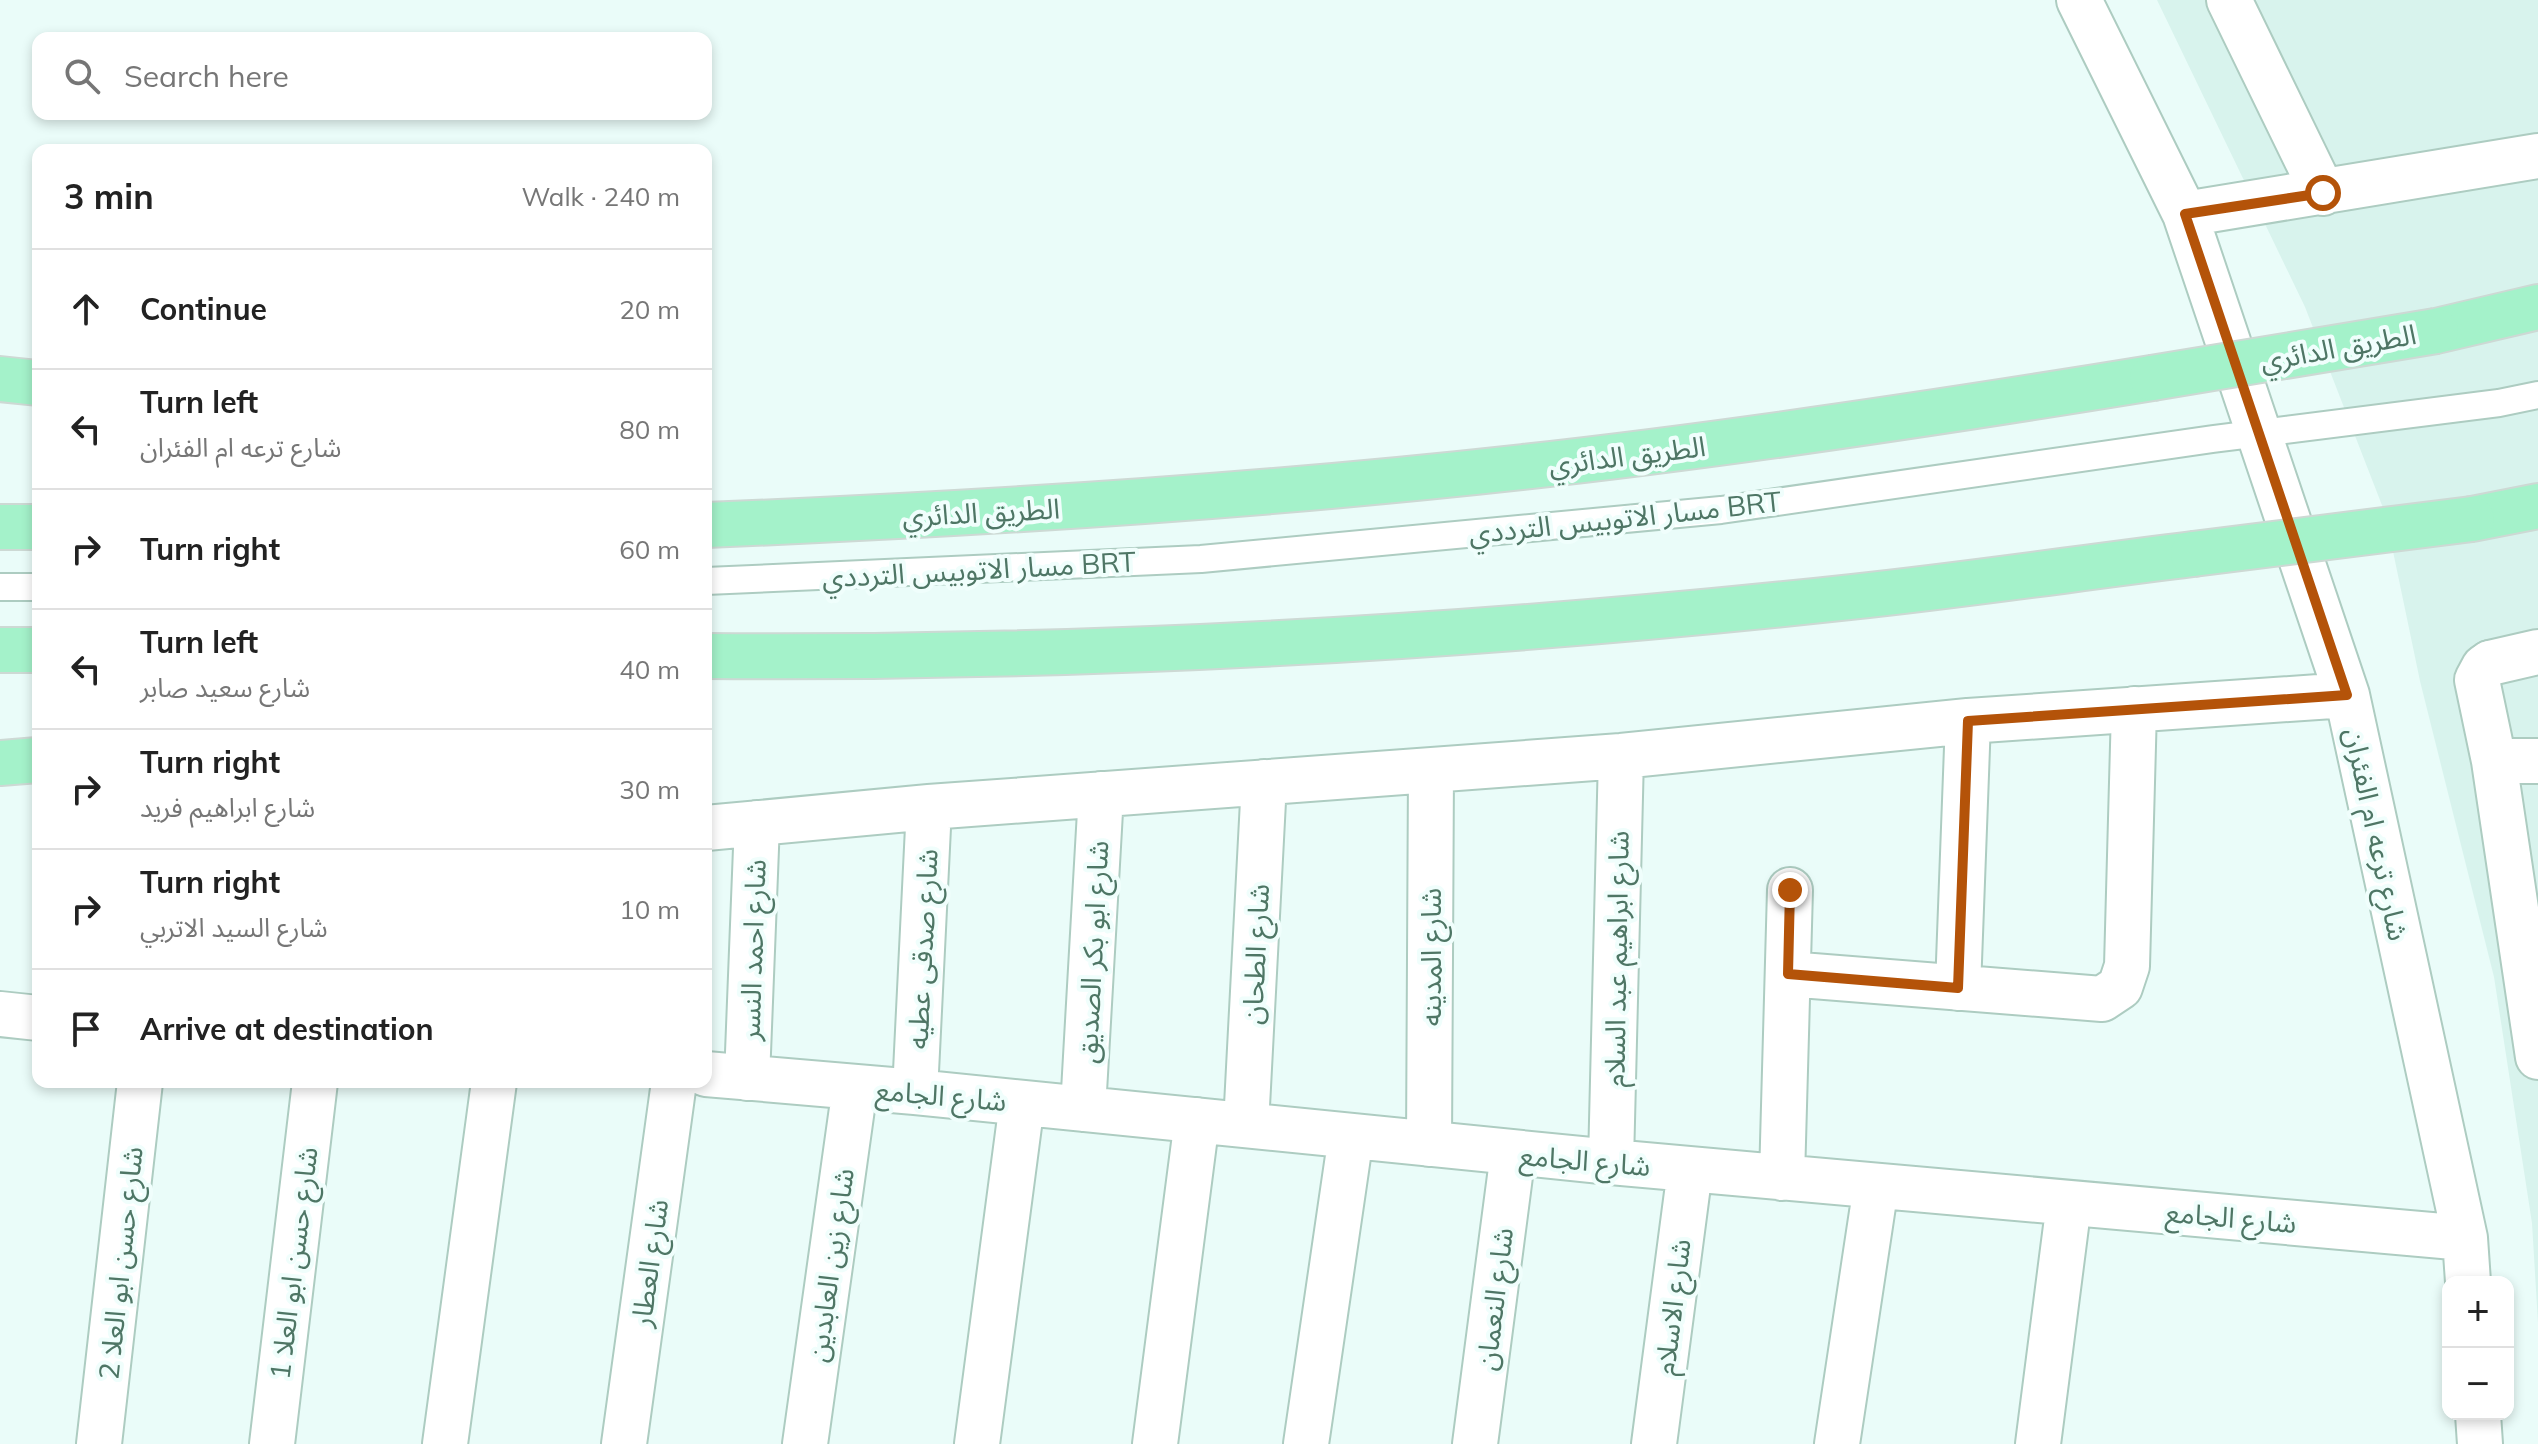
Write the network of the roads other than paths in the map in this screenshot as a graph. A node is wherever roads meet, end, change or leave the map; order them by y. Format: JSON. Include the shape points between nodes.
{"nodes":[{"id":1,"x":2079,"y":0,"type":"edge"},
{"id":2,"x":2229,"y":0,"type":"edge"},
{"id":3,"x":2538,"y":156,"type":"edge"},
{"id":4,"x":2323,"y":193,"type":"junction"},
{"id":5,"x":2185,"y":214,"type":"junction"},
{"id":6,"x":2538,"y":307,"type":"edge"},
{"id":7,"x":0,"y":379,"type":"edge"},
{"id":8,"x":32,"y":382,"type":"edge"},
{"id":9,"x":2538,"y":395,"type":"edge"},
{"id":10,"x":2538,"y":506,"type":"edge"},
{"id":11,"x":712,"y":525,"type":"edge"},
{"id":12,"x":0,"y":527,"type":"edge"},
{"id":13,"x":32,"y":527,"type":"edge"},
{"id":14,"x":712,"y":581,"type":"edge"},
{"id":15,"x":0,"y":587,"type":"edge"},
{"id":16,"x":32,"y":587,"type":"edge"},
{"id":17,"x":0,"y":650,"type":"edge"},
{"id":18,"x":32,"y":650,"type":"edge"},
{"id":19,"x":2538,"y":652,"type":"edge"},
{"id":20,"x":712,"y":656,"type":"edge"},
{"id":21,"x":2347,"y":695,"type":"junction"},
{"id":22,"x":2134,"y":709,"type":"junction"},
{"id":23,"x":1968,"y":721,"type":"junction"},
{"id":24,"x":1621,"y":756,"type":"junction"},
{"id":25,"x":32,"y":760,"type":"edge"},
{"id":26,"x":2494,"y":761,"type":"junction"},
{"id":27,"x":2538,"y":761,"type":"edge"},
{"id":28,"x":0,"y":763,"type":"edge"},
{"id":29,"x":1431,"y":770,"type":"junction"},
{"id":30,"x":1264,"y":782,"type":"junction"},
{"id":31,"x":1101,"y":794,"type":"junction"},
{"id":32,"x":929,"y":807,"type":"junction"},
{"id":33,"x":757,"y":823,"type":"junction"},
{"id":34,"x":712,"y":827,"type":"edge"},
{"id":35,"x":1790,"y":890,"type":"dead end"},
{"id":36,"x":2528,"y":930,"type":"edge"},
{"id":37,"x":1788,"y":974,"type":"junction"},
{"id":38,"x":1958,"y":988,"type":"junction"},
{"id":39,"x":0,"y":1014,"type":"edge"},
{"id":40,"x":32,"y":1017,"type":"edge"},
{"id":41,"x":2538,"y":1057,"type":"edge"},
{"id":42,"x":727,"y":1076,"type":"edge"},
{"id":43,"x":855,"y":1087,"type":"junction"},
{"id":44,"x":139,"y":1088,"type":"edge"},
{"id":45,"x":314,"y":1088,"type":"edge"},
{"id":46,"x":493,"y":1088,"type":"edge"},
{"id":47,"x":673,"y":1088,"type":"edge"},
{"id":48,"x":915,"y":1092,"type":"junction"},
{"id":49,"x":1022,"y":1103,"type":"junction"},
{"id":50,"x":1083,"y":1109,"type":"junction"},
{"id":51,"x":1197,"y":1120,"type":"junction"},
{"id":52,"x":1246,"y":1125,"type":"junction"},
{"id":53,"x":1351,"y":1136,"type":"junction"},
{"id":54,"x":1429,"y":1144,"type":"junction"},
{"id":55,"x":1513,"y":1153,"type":"junction"},
{"id":56,"x":1611,"y":1162,"type":"junction"},
{"id":57,"x":1690,"y":1170,"type":"junction"},
{"id":58,"x":1782,"y":1178,"type":"junction"},
{"id":59,"x":1876,"y":1186,"type":"junction"},
{"id":60,"x":2069,"y":1203,"type":"junction"},
{"id":61,"x":2465,"y":1238,"type":"junction"},
{"id":62,"x":2468,"y":1276,"type":"edge"},
{"id":63,"x":2478,"y":1420,"type":"edge"},
{"id":64,"x":99,"y":1444,"type":"edge"},
{"id":65,"x":272,"y":1444,"type":"edge"},
{"id":66,"x":445,"y":1444,"type":"edge"},
{"id":67,"x":624,"y":1444,"type":"edge"},
{"id":68,"x":805,"y":1444,"type":"edge"},
{"id":69,"x":977,"y":1444,"type":"edge"},
{"id":70,"x":1155,"y":1444,"type":"edge"},
{"id":71,"x":1306,"y":1444,"type":"edge"},
{"id":72,"x":1475,"y":1444,"type":"edge"},
{"id":73,"x":1654,"y":1444,"type":"edge"},
{"id":74,"x":1837,"y":1444,"type":"edge"},
{"id":75,"x":2038,"y":1444,"type":"edge"},
{"id":76,"x":2480,"y":1444,"type":"edge"}],
"edges":[{"from":1,"to":5,"type":"street","name":"شارع ترعه ام الفئران"},
{"from":2,"to":4,"type":"street"},
{"from":3,"to":4,"type":"street"},
{"from":4,"to":5,"type":"street"},
{"from":5,"to":21,"type":"street","name":"شارع ترعه ام الفئران"},
{"from":6,"to":11,"type":"highway","name":"الطريق الدائري","bridge":true,"via":[[2436,331],[2152,378],[1734,442],[1508,469],[1101,505]]},
{"from":7,"to":8,"type":"highway"},
{"from":9,"to":14,"type":"lane","name":"مسار الاتوبيس الترددي BRT","via":[[1721,510],[1201,559]]},
{"from":10,"to":20,"type":"highway","bridge":true,"via":[[2472,519],[1851,597],[1508,628],[1163,648]]},
{"from":12,"to":13,"type":"highway"},
{"from":15,"to":16,"type":"lane"},
{"from":17,"to":18,"type":"highway"},
{"from":19,"to":26,"type":"street","via":[[2490,663],[2479,672]]},
{"from":21,"to":22,"type":"street"},
{"from":21,"to":61,"type":"street","name":"شارع ترعه ام الفئران"},
{"from":22,"to":23,"type":"street"},
{"from":22,"to":38,"type":"street","via":[[2127,966],[2120,987],[2102,999]]},
{"from":23,"to":24,"type":"street"},
{"from":23,"to":38,"type":"street"},
{"from":24,"to":29,"type":"street"},
{"from":24,"to":56,"type":"street","name":"شارع ابراهيم عبد السلام"},
{"from":25,"to":28,"type":"highway"},
{"from":26,"to":27,"type":"street"},
{"from":26,"to":36,"type":"street"},
{"from":29,"to":30,"type":"street"},
{"from":29,"to":54,"type":"street","name":"شارع المدينه"},
{"from":30,"to":31,"type":"street"},
{"from":30,"to":52,"type":"street","name":"شارع الطحان"},
{"from":31,"to":32,"type":"street"},
{"from":31,"to":50,"type":"street","name":"شارع ابو بكر الصديق"},
{"from":32,"to":33,"type":"street"},
{"from":32,"to":48,"type":"street","name":"شارع صدقى عطيه"},
{"from":33,"to":34,"type":"street"},
{"from":33,"to":42,"type":"street","name":"شارع احمد النسر"},
{"from":35,"to":37,"type":"street"},
{"from":36,"to":41,"type":"street"},
{"from":37,"to":38,"type":"street"},
{"from":37,"to":58,"type":"street"},
{"from":39,"to":40,"type":"street"},
{"from":42,"to":43,"type":"street","name":"شارع الجامع"},
{"from":43,"to":48,"type":"street","name":"شارع الجامع"},
{"from":43,"to":68,"type":"street","name":"شارع زين العابدين"},
{"from":44,"to":64,"type":"street","name":"شارع حسن ابو العلا 2"},
{"from":45,"to":65,"type":"street","name":"شارع حسن ابو العلا 1"},
{"from":46,"to":66,"type":"street"},
{"from":47,"to":67,"type":"street","name":"شارع العطار"},
{"from":48,"to":49,"type":"street","name":"شارع الجامع"},
{"from":49,"to":50,"type":"street","name":"شارع الجامع"},
{"from":49,"to":69,"type":"street"},
{"from":50,"to":51,"type":"street","name":"شارع الجامع"},
{"from":51,"to":52,"type":"street","name":"شارع الجامع"},
{"from":51,"to":70,"type":"street"},
{"from":52,"to":53,"type":"street","name":"شارع الجامع"},
{"from":53,"to":54,"type":"street","name":"شارع الجامع"},
{"from":53,"to":71,"type":"street"},
{"from":54,"to":55,"type":"street","name":"شارع الجامع"},
{"from":55,"to":56,"type":"street","name":"شارع الجامع"},
{"from":55,"to":72,"type":"street","name":"شارع النعمان"},
{"from":56,"to":57,"type":"street","name":"شارع الجامع"},
{"from":57,"to":58,"type":"street","name":"شارع الجامع"},
{"from":57,"to":73,"type":"street","name":"شارع الاسلام"},
{"from":58,"to":59,"type":"street","name":"شارع الجامع"},
{"from":59,"to":60,"type":"street","name":"شارع الجامع"},
{"from":59,"to":74,"type":"street"},
{"from":60,"to":61,"type":"street","name":"شارع الجامع"},
{"from":60,"to":75,"type":"street"},
{"from":61,"to":62,"type":"street","name":"شارع ترعه ام الفئران"},
{"from":63,"to":76,"type":"street"}]}
